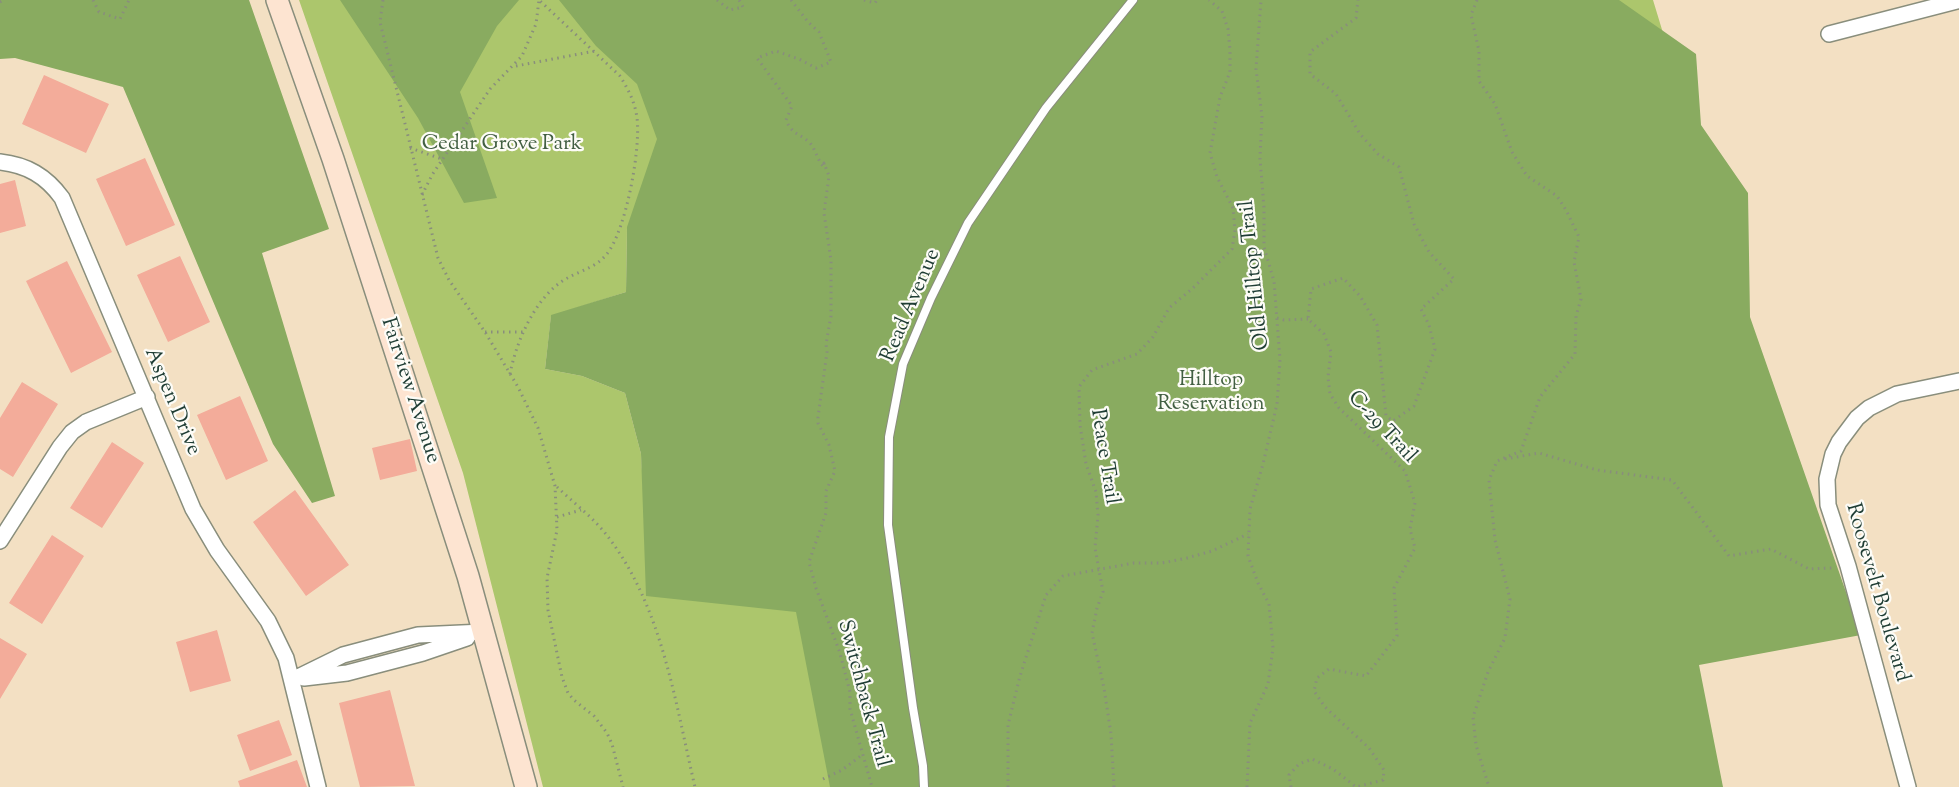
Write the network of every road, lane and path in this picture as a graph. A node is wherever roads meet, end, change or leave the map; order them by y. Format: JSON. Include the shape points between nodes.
{"nodes":[{"id":1,"x":4,"y":0,"type":"edge"},
{"id":2,"x":93,"y":0,"type":"edge"},
{"id":3,"x":129,"y":0,"type":"edge"},
{"id":4,"x":277,"y":0,"type":"edge"},
{"id":5,"x":382,"y":0,"type":"edge"},
{"id":6,"x":717,"y":0,"type":"edge"},
{"id":7,"x":740,"y":0,"type":"edge"},
{"id":8,"x":791,"y":0,"type":"edge"},
{"id":9,"x":864,"y":0,"type":"edge"},
{"id":10,"x":878,"y":0,"type":"edge"},
{"id":11,"x":1133,"y":0,"type":"edge"},
{"id":12,"x":1209,"y":0,"type":"edge"},
{"id":13,"x":1261,"y":0,"type":"edge"},
{"id":14,"x":1358,"y":0,"type":"edge"},
{"id":15,"x":1478,"y":0,"type":"edge"},
{"id":16,"x":1957,"y":0,"type":"edge"},
{"id":17,"x":0,"y":2,"type":"edge"},
{"id":18,"x":1959,"y":8,"type":"edge"},
{"id":19,"x":1829,"y":34,"type":"dead end"},
{"id":20,"x":595,"y":51,"type":"junction"},
{"id":21,"x":515,"y":66,"type":"junction"},
{"id":22,"x":410,"y":148,"type":"junction"},
{"id":23,"x":443,"y":159,"type":"junction"},
{"id":24,"x":0,"y":162,"type":"edge"},
{"id":25,"x":422,"y":195,"type":"junction"},
{"id":26,"x":1277,"y":318,"type":"junction"},
{"id":27,"x":1308,"y":319,"type":"junction"},
{"id":28,"x":485,"y":332,"type":"junction"},
{"id":29,"x":524,"y":332,"type":"junction"},
{"id":30,"x":510,"y":374,"type":"junction"},
{"id":31,"x":1959,"y":381,"type":"edge"},
{"id":32,"x":147,"y":397,"type":"junction"},
{"id":33,"x":1497,"y":461,"type":"junction"},
{"id":34,"x":555,"y":486,"type":"junction"},
{"id":35,"x":581,"y":510,"type":"junction"},
{"id":36,"x":556,"y":517,"type":"junction"},
{"id":37,"x":1248,"y":534,"type":"junction"},
{"id":38,"x":0,"y":541,"type":"edge"},
{"id":39,"x":1848,"y":566,"type":"junction"},
{"id":40,"x":1099,"y":568,"type":"junction"},
{"id":41,"x":483,"y":633,"type":"junction"},
{"id":42,"x":292,"y":680,"type":"junction"},
{"id":43,"x":862,"y":755,"type":"junction"},
{"id":44,"x":823,"y":779,"type":"dead end"},
{"id":45,"x":318,"y":787,"type":"edge"},
{"id":46,"x":526,"y":787,"type":"edge"},
{"id":47,"x":623,"y":787,"type":"edge"},
{"id":48,"x":695,"y":787,"type":"edge"},
{"id":49,"x":872,"y":787,"type":"edge"},
{"id":50,"x":924,"y":787,"type":"edge"},
{"id":51,"x":1008,"y":787,"type":"edge"},
{"id":52,"x":1114,"y":787,"type":"edge"},
{"id":53,"x":1247,"y":787,"type":"edge"},
{"id":54,"x":1291,"y":787,"type":"edge"},
{"id":55,"x":1489,"y":787,"type":"edge"},
{"id":56,"x":1908,"y":787,"type":"edge"}],
"edges":[{"from":1,"to":17,"type":"path"},
{"from":2,"to":3,"type":"path","via":[[99,12],[120,19]]},
{"from":4,"to":41,"type":"main road","name":"Fairview Avenue","via":[[392,338]]},
{"from":5,"to":22,"type":"path","via":[[380,22]]},
{"from":6,"to":7,"type":"path","via":[[730,10],[743,7]]},
{"from":8,"to":43,"type":"path","name":"Switchback Trail","via":[[819,32],[831,62],[816,68],[776,51],[757,57],[792,106],[786,120],[789,129],[809,142],[829,176],[824,213],[831,260],[831,316],[818,417],[835,471],[826,491],[826,513],[809,562],[840,653]]},
{"from":9,"to":10,"type":"path"},
{"from":11,"to":50,"type":"lane","name":"Read Avenue","via":[[1046,108],[968,223],[903,364],[889,436],[888,525]]},
{"from":12,"to":40,"type":"path","name":"Peace Trail","via":[[1222,12],[1230,50],[1230,72],[1210,153],[1233,208],[1232,249],[1169,308],[1154,337],[1137,354],[1092,370],[1079,387],[1086,464],[1096,492],[1095,548]]},
{"from":13,"to":26,"type":"path","name":"Old Hilltop Trail","via":[[1256,69],[1262,116],[1264,248],[1274,280]]},
{"from":14,"to":27,"type":"path","name":"C-29 Trail","via":[[1356,18],[1310,52],[1310,74],[1336,94],[1360,134],[1378,153],[1399,167],[1414,224],[1429,252],[1455,279],[1421,309],[1435,349],[1414,406],[1393,421],[1386,416],[1377,325],[1360,296],[1343,278],[1311,289]]},
{"from":15,"to":33,"type":"path","via":[[1471,15],[1479,51],[1479,81],[1496,104],[1512,152],[1527,176],[1557,196],[1579,237],[1574,262],[1581,299],[1576,316],[1575,354],[1540,398],[1521,452]]},
{"from":16,"to":18,"type":"street"},
{"from":16,"to":19,"type":"street"},
{"from":20,"to":21,"type":"path"},
{"from":20,"to":21,"type":"path","via":[[539,0],[533,35]]},
{"from":20,"to":29,"type":"path","via":[[620,76],[636,109],[638,132],[632,185],[608,253],[594,266],[553,289]]},
{"from":21,"to":23,"type":"path","via":[[490,89]]},
{"from":22,"to":23,"type":"path"},
{"from":22,"to":25,"type":"path"},
{"from":23,"to":25,"type":"path"},
{"from":24,"to":32,"type":"street","name":"Aspen Drive","via":[[35,172],[62,198]]},
{"from":25,"to":28,"type":"path","via":[[443,268]]},
{"from":26,"to":27,"type":"path"},
{"from":26,"to":37,"type":"path","name":"Old Hilltop Trail","via":[[1277,404],[1250,509]]},
{"from":27,"to":54,"type":"path","name":"C-29 Trail","via":[[1323,334],[1331,352],[1330,394],[1339,408],[1405,471],[1415,502],[1410,529],[1415,548],[1394,588],[1397,636],[1366,676],[1329,669],[1317,678],[1314,691],[1325,707],[1369,748],[1384,770],[1383,780],[1356,787],[1334,769],[1312,759],[1299,764],[1289,775]]},
{"from":28,"to":29,"type":"path"},
{"from":28,"to":30,"type":"path"},
{"from":29,"to":30,"type":"path"},
{"from":30,"to":34,"type":"path","via":[[531,412]]},
{"from":31,"to":39,"type":"street","name":"Roosevelt Boulevard","via":[[1883,400],[1857,418],[1839,442],[1830,467],[1828,506]]},
{"from":32,"to":38,"type":"street","via":[[86,422],[72,432]]},
{"from":32,"to":42,"type":"street","name":"Aspen Drive","via":[[193,509],[268,621],[286,657]]},
{"from":33,"to":39,"type":"path","via":[[1539,453],[1597,470],[1672,480],[1729,556],[1771,549],[1809,569]]},
{"from":33,"to":55,"type":"path","via":[[1489,480],[1495,540],[1510,599],[1505,638],[1473,717],[1476,745]]},
{"from":34,"to":35,"type":"path"},
{"from":34,"to":36,"type":"path"},
{"from":35,"to":36,"type":"path"},
{"from":35,"to":48,"type":"path","via":[[608,537],[648,604],[662,646]]},
{"from":36,"to":47,"type":"path","via":[[547,578],[548,610],[562,677],[568,693],[607,734]]},
{"from":37,"to":40,"type":"path","via":[[1187,558]]},
{"from":37,"to":53,"type":"path","name":"Old Hilltop Trail","via":[[1248,556],[1269,604],[1273,648],[1268,684],[1250,723]]},
{"from":39,"to":56,"type":"street","name":"Roosevelt Boulevard"},
{"from":40,"to":51,"type":"path","via":[[1063,576],[1046,595],[1008,725]]},
{"from":40,"to":52,"type":"path","name":"Peace Trail","via":[[1103,592],[1092,633],[1111,734]]},
{"from":41,"to":42,"type":"street","via":[[347,673]]},
{"from":41,"to":46,"type":"main road","name":"Fairview Avenue"},
{"from":42,"to":45,"type":"street","name":"Aspen Drive"},
{"from":43,"to":44,"type":"path"},
{"from":43,"to":49,"type":"path","name":"Switchback Trail"}]}
